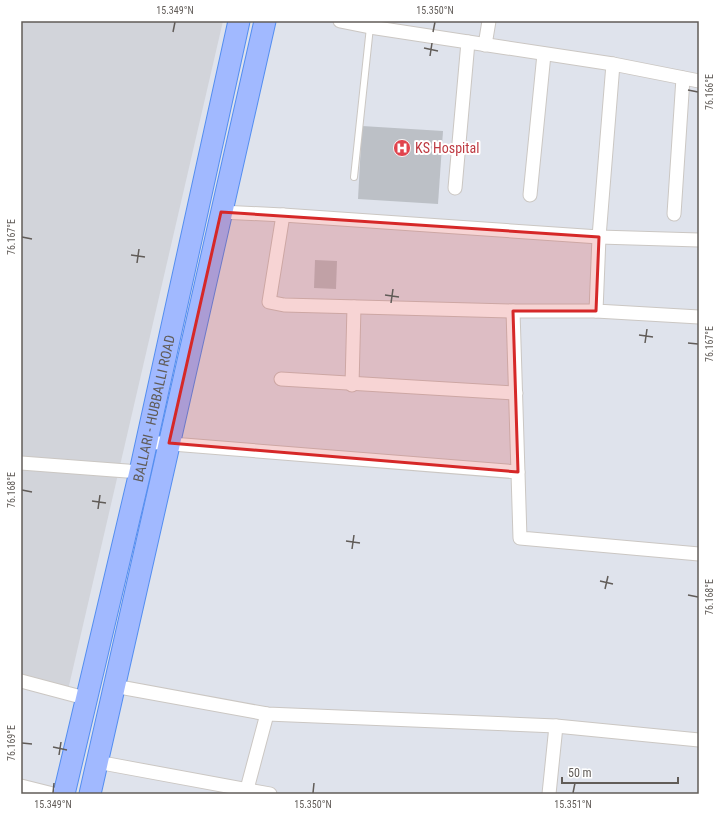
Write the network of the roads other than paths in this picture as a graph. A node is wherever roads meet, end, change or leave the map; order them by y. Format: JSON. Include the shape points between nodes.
{"nodes":[{"id":1,"x":239,"y":21,"type":"edge"},
{"id":2,"x":265,"y":21,"type":"edge"},
{"id":3,"x":340,"y":21,"type":"edge"},
{"id":4,"x":490,"y":21,"type":"edge"},
{"id":5,"x":370,"y":27,"type":"junction"},
{"id":6,"x":468,"y":42,"type":"junction"},
{"id":7,"x":485,"y":45,"type":"junction"},
{"id":8,"x":544,"y":54,"type":"junction"},
{"id":9,"x":613,"y":64,"type":"junction"},
{"id":10,"x":683,"y":78,"type":"junction"},
{"id":11,"x":699,"y":81,"type":"edge"},
{"id":12,"x":354,"y":177,"type":"dead end"},
{"id":13,"x":455,"y":188,"type":"dead end"},
{"id":14,"x":530,"y":196,"type":"dead end"},
{"id":15,"x":221,"y":212,"type":"junction"},
{"id":16,"x":674,"y":214,"type":"dead end"},
{"id":17,"x":284,"y":215,"type":"junction"},
{"id":18,"x":598,"y":237,"type":"junction"},
{"id":19,"x":699,"y":240,"type":"edge"},
{"id":20,"x":354,"y":307,"type":"junction"},
{"id":21,"x":513,"y":311,"type":"junction"},
{"id":22,"x":596,"y":311,"type":"junction"},
{"id":23,"x":699,"y":317,"type":"edge"},
{"id":24,"x":281,"y":379,"type":"dead end"},
{"id":25,"x":352,"y":385,"type":"junction"},
{"id":26,"x":516,"y":393,"type":"junction"},
{"id":27,"x":147,"y":442,"type":"junction"},
{"id":28,"x":169,"y":443,"type":"junction"},
{"id":29,"x":21,"y":462,"type":"edge"},
{"id":30,"x":140,"y":472,"type":"junction"},
{"id":31,"x":518,"y":472,"type":"junction"},
{"id":32,"x":699,"y":554,"type":"edge"},
{"id":33,"x":95,"y":656,"type":"junction"},
{"id":34,"x":120,"y":661,"type":"junction"},
{"id":35,"x":21,"y":681,"type":"edge"},
{"id":36,"x":114,"y":686,"type":"junction"},
{"id":37,"x":85,"y":698,"type":"junction"},
{"id":38,"x":267,"y":714,"type":"junction"},
{"id":39,"x":556,"y":726,"type":"junction"},
{"id":40,"x":699,"y":740,"type":"edge"},
{"id":41,"x":97,"y":762,"type":"junction"},
{"id":42,"x":21,"y":786,"type":"edge"},
{"id":43,"x":248,"y":789,"type":"junction"},
{"id":44,"x":53,"y":794,"type":"edge"},
{"id":45,"x":64,"y":794,"type":"edge"},
{"id":46,"x":90,"y":794,"type":"edge"},
{"id":47,"x":270,"y":794,"type":"edge"},
{"id":48,"x":549,"y":794,"type":"edge"}],
"edges":[{"from":1,"to":27,"type":"main road","name":"BALLARI - HUBBALLI ROAD"},
{"from":2,"to":15,"type":"main road","name":"BALLARI - HUBBALLI ROAD"},
{"from":3,"to":5,"type":"street"},
{"from":4,"to":7,"type":"street"},
{"from":5,"to":6,"type":"street"},
{"from":5,"to":12,"type":"lane"},
{"from":6,"to":7,"type":"street"},
{"from":6,"to":13,"type":"street"},
{"from":7,"to":8,"type":"street"},
{"from":8,"to":9,"type":"street"},
{"from":8,"to":14,"type":"street"},
{"from":9,"to":10,"type":"street"},
{"from":9,"to":18,"type":"street"},
{"from":10,"to":11,"type":"street"},
{"from":10,"to":16,"type":"street"},
{"from":15,"to":17,"type":"street"},
{"from":15,"to":28,"type":"main road","name":"BALLARI - HUBBALLI ROAD"},
{"from":17,"to":18,"type":"street"},
{"from":17,"to":20,"type":"street","via":[[269,302],[284,305]]},
{"from":18,"to":19,"type":"street"},
{"from":18,"to":22,"type":"street"},
{"from":20,"to":21,"type":"street"},
{"from":20,"to":25,"type":"street"},
{"from":21,"to":22,"type":"street"},
{"from":21,"to":26,"type":"street"},
{"from":22,"to":23,"type":"street"},
{"from":24,"to":25,"type":"street"},
{"from":25,"to":26,"type":"street"},
{"from":26,"to":31,"type":"street"},
{"from":27,"to":28,"type":"street"},
{"from":27,"to":30,"type":"main road","name":"BALLARI - HUBBALLI ROAD"},
{"from":28,"to":31,"type":"street"},
{"from":28,"to":34,"type":"main road","name":"BALLARI - HUBBALLI ROAD"},
{"from":29,"to":30,"type":"street"},
{"from":30,"to":33,"type":"main road","name":"BALLARI - HUBBALLI ROAD"},
{"from":31,"to":32,"type":"street","via":[[520,538]]},
{"from":33,"to":34,"type":"main road"},
{"from":33,"to":37,"type":"main road","name":"BALLARI - HUBBALLI ROAD"},
{"from":34,"to":36,"type":"main road","name":"BALLARI - HUBBALLI ROAD"},
{"from":35,"to":37,"type":"street"},
{"from":36,"to":38,"type":"street"},
{"from":36,"to":41,"type":"main road","name":"BALLARI - HUBBALLI ROAD"},
{"from":37,"to":45,"type":"main road","name":"BALLARI - HUBBALLI ROAD"},
{"from":38,"to":39,"type":"street"},
{"from":38,"to":43,"type":"street"},
{"from":39,"to":40,"type":"street"},
{"from":39,"to":48,"type":"street"},
{"from":41,"to":43,"type":"street"},
{"from":41,"to":46,"type":"main road","name":"BALLARI - HUBBALLI ROAD"},
{"from":42,"to":44,"type":"street"},
{"from":43,"to":47,"type":"street"}]}
